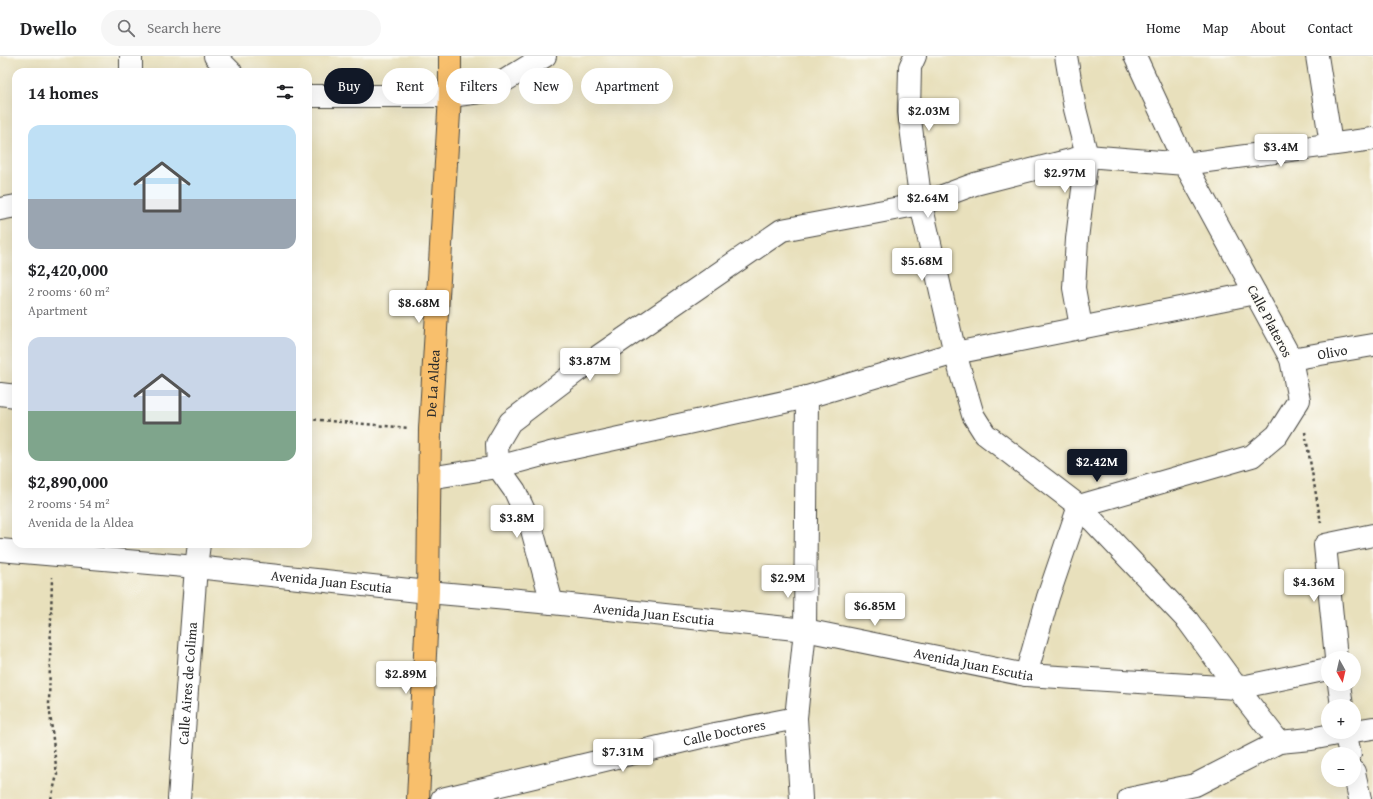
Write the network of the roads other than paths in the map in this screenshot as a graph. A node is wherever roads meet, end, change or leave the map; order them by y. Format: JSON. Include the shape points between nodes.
{"nodes":[{"id":1,"x":132,"y":56,"type":"edge"},
{"id":2,"x":215,"y":56,"type":"edge"},
{"id":3,"x":450,"y":56,"type":"edge"},
{"id":4,"x":545,"y":56,"type":"edge"},
{"id":5,"x":915,"y":56,"type":"edge"},
{"id":6,"x":1066,"y":56,"type":"edge"},
{"id":7,"x":1135,"y":56,"type":"edge"},
{"id":8,"x":1317,"y":56,"type":"edge"},
{"id":9,"x":131,"y":68,"type":"edge"},
{"id":10,"x":227,"y":68,"type":"edge"},
{"id":11,"x":450,"y":68,"type":"edge"},
{"id":12,"x":511,"y":77,"type":"edge"},
{"id":13,"x":312,"y":96,"type":"edge"},
{"id":14,"x":446,"y":96,"type":"edge"},
{"id":15,"x":450,"y":104,"type":"edge"},
{"id":16,"x":1373,"y":139,"type":"edge"},
{"id":17,"x":1331,"y":144,"type":"junction"},
{"id":18,"x":1087,"y":156,"type":"junction"},
{"id":19,"x":1185,"y":164,"type":"junction"},
{"id":20,"x":921,"y":204,"type":"junction"},
{"id":21,"x":12,"y":207,"type":"edge"},
{"id":22,"x":0,"y":209,"type":"edge"},
{"id":23,"x":1255,"y":293,"type":"junction"},
{"id":24,"x":1080,"y":328,"type":"junction"},
{"id":25,"x":1373,"y":345,"type":"edge"},
{"id":26,"x":955,"y":353,"type":"junction"},
{"id":27,"x":1291,"y":360,"type":"junction"},
{"id":28,"x":0,"y":394,"type":"edge"},
{"id":29,"x":12,"y":396,"type":"edge"},
{"id":30,"x":807,"y":397,"type":"junction"},
{"id":31,"x":498,"y":467,"type":"junction"},
{"id":32,"x":429,"y":478,"type":"junction"},
{"id":33,"x":1079,"y":506,"type":"junction"},
{"id":34,"x":1373,"y":535,"type":"edge"},
{"id":35,"x":198,"y":548,"type":"edge"},
{"id":36,"x":0,"y":550,"type":"edge"},
{"id":37,"x":196,"y":567,"type":"junction"},
{"id":38,"x":428,"y":592,"type":"junction"},
{"id":39,"x":552,"y":603,"type":"junction"},
{"id":40,"x":805,"y":630,"type":"junction"},
{"id":41,"x":1335,"y":651,"type":"edge"},
{"id":42,"x":1321,"y":670,"type":"edge"},
{"id":43,"x":1026,"y":674,"type":"junction"},
{"id":44,"x":1237,"y":688,"type":"junction"},
{"id":45,"x":796,"y":718,"type":"junction"},
{"id":46,"x":1373,"y":728,"type":"edge"},
{"id":47,"x":1361,"y":730,"type":"edge"},
{"id":48,"x":1321,"y":737,"type":"edge"},
{"id":49,"x":1279,"y":742,"type":"junction"},
{"id":50,"x":1357,"y":787,"type":"edge"},
{"id":51,"x":1193,"y":792,"type":"edge"},
{"id":52,"x":179,"y":799,"type":"edge"},
{"id":53,"x":418,"y":799,"type":"edge"},
{"id":54,"x":442,"y":799,"type":"edge"},
{"id":55,"x":801,"y":799,"type":"edge"},
{"id":56,"x":1129,"y":799,"type":"edge"},
{"id":57,"x":1360,"y":799,"type":"edge"}],
"edges":[{"from":1,"to":9,"type":"street"},
{"from":2,"to":10,"type":"street"},
{"from":3,"to":11,"type":"main road","name":"De La Aldea"},
{"from":4,"to":12,"type":"street"},
{"from":5,"to":20,"type":"street","via":[[910,67],[909,112]]},
{"from":6,"to":18,"type":"street"},
{"from":7,"to":19,"type":"street","name":"Calle Plateros"},
{"from":8,"to":17,"type":"street"},
{"from":13,"to":14,"type":"street"},
{"from":15,"to":32,"type":"main road","name":"De La Aldea"},
{"from":16,"to":17,"type":"street"},
{"from":17,"to":19,"type":"street"},
{"from":18,"to":19,"type":"street"},
{"from":18,"to":20,"type":"street","via":[[975,184]]},
{"from":18,"to":24,"type":"street","via":[[1074,288]]},
{"from":19,"to":23,"type":"street","name":"Calle Plateros"},
{"from":20,"to":26,"type":"street"},
{"from":20,"to":31,"type":"street","via":[[782,230],[577,371],[510,422],[497,444]]},
{"from":21,"to":22,"type":"street"},
{"from":23,"to":24,"type":"street"},
{"from":23,"to":27,"type":"street","name":"Calle Plateros"},
{"from":24,"to":26,"type":"street"},
{"from":25,"to":27,"type":"street","name":"Olivo"},
{"from":26,"to":30,"type":"street"},
{"from":26,"to":33,"type":"street","via":[[973,415],[985,434]]},
{"from":27,"to":33,"type":"street","name":"Calle Plateros","via":[[1299,400],[1277,435],[1252,456]]},
{"from":28,"to":29,"type":"street"},
{"from":30,"to":31,"type":"street","via":[[550,453]]},
{"from":30,"to":40,"type":"street"},
{"from":31,"to":32,"type":"street"},
{"from":31,"to":39,"type":"street","via":[[515,491],[531,526]]},
{"from":32,"to":38,"type":"main road","name":"De La Aldea"},
{"from":33,"to":43,"type":"street","via":[[1048,597]]},
{"from":33,"to":44,"type":"street","via":[[1188,621]]},
{"from":34,"to":41,"type":"street","via":[[1325,545]]},
{"from":35,"to":37,"type":"street","name":"Calle Aires de Colima"},
{"from":36,"to":37,"type":"street","name":"Avenida Juan Escutia"},
{"from":37,"to":38,"type":"street","name":"Avenida Juan Escutia"},
{"from":37,"to":52,"type":"street","name":"Calle Aires de Colima"},
{"from":38,"to":39,"type":"street","name":"Avenida Juan Escutia"},
{"from":38,"to":53,"type":"main road","name":"De La Aldea"},
{"from":39,"to":40,"type":"street","name":"Avenida Juan Escutia"},
{"from":40,"to":43,"type":"street","name":"Avenida Juan Escutia"},
{"from":40,"to":45,"type":"street"},
{"from":42,"to":44,"type":"street","name":"Avenida Juan Escutia"},
{"from":43,"to":44,"type":"street","name":"Avenida Juan Escutia"},
{"from":44,"to":49,"type":"street"},
{"from":45,"to":54,"type":"street","name":"Calle Doctores","via":[[705,736]]},
{"from":45,"to":55,"type":"street"},
{"from":46,"to":47,"type":"street"},
{"from":48,"to":49,"type":"street"},
{"from":49,"to":51,"type":"street"},
{"from":50,"to":57,"type":"street"},
{"from":51,"to":56,"type":"street"}]}
